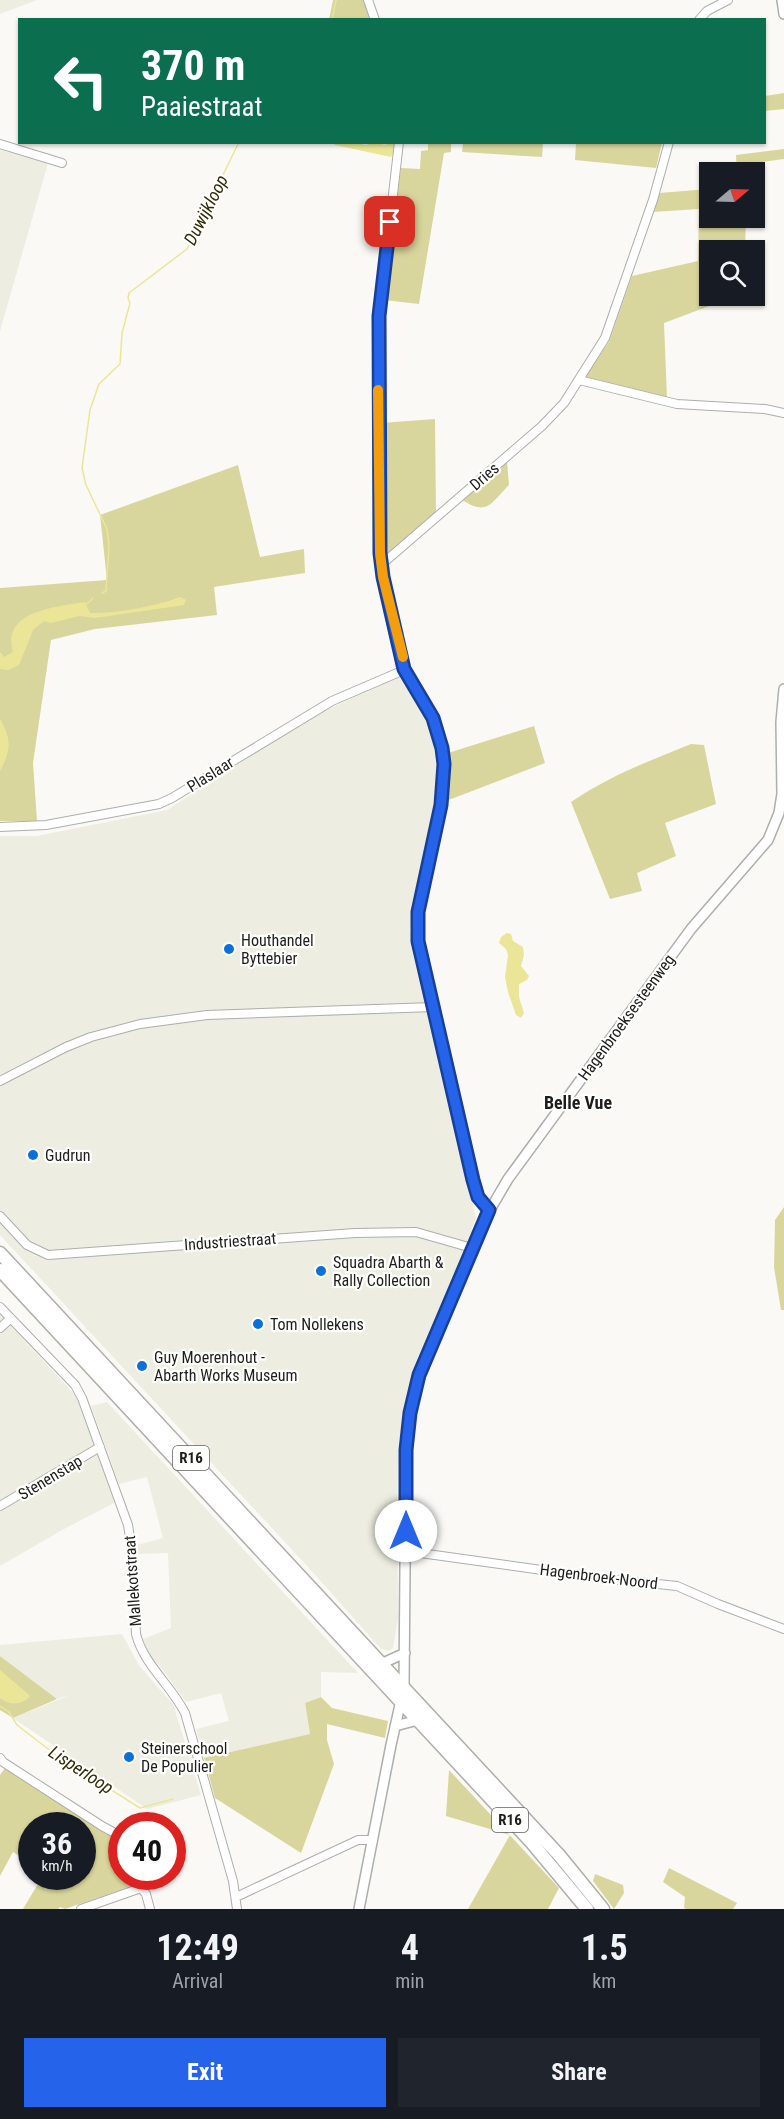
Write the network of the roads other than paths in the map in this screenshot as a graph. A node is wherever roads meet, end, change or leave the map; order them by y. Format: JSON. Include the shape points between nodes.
{"nodes":[{"id":1,"x":368,"y":0,"type":"edge"},
{"id":2,"x":728,"y":0,"type":"edge"},
{"id":3,"x":782,"y":0,"type":"edge"},
{"id":4,"x":784,"y":14,"type":"edge"},
{"id":5,"x":374,"y":18,"type":"edge"},
{"id":6,"x":701,"y":18,"type":"edge"},
{"id":7,"x":0,"y":144,"type":"edge"},
{"id":8,"x":399,"y":144,"type":"edge"},
{"id":9,"x":668,"y":144,"type":"edge"},
{"id":10,"x":62,"y":163,"type":"dead end"},
{"id":11,"x":579,"y":380,"type":"junction"},
{"id":12,"x":784,"y":413,"type":"edge"},
{"id":13,"x":381,"y":565,"type":"junction"},
{"id":14,"x":404,"y":669,"type":"junction"},
{"id":15,"x":784,"y":689,"type":"edge"},
{"id":16,"x":0,"y":827,"type":"edge"},
{"id":17,"x":433,"y":1006,"type":"junction"},
{"id":18,"x":0,"y":1081,"type":"edge"},
{"id":19,"x":489,"y":1210,"type":"junction"},
{"id":20,"x":0,"y":1216,"type":"edge"},
{"id":21,"x":472,"y":1248,"type":"junction"},
{"id":22,"x":0,"y":1253,"type":"edge"},
{"id":23,"x":0,"y":1270,"type":"edge"},
{"id":24,"x":0,"y":1307,"type":"edge"},
{"id":25,"x":11,"y":1318,"type":"junction"},
{"id":26,"x":0,"y":1328,"type":"edge"},
{"id":27,"x":100,"y":1447,"type":"junction"},
{"id":28,"x":0,"y":1506,"type":"edge"},
{"id":29,"x":406,"y":1551,"type":"junction"},
{"id":30,"x":784,"y":1629,"type":"edge"},
{"id":31,"x":405,"y":1653,"type":"junction"},
{"id":32,"x":383,"y":1663,"type":"junction"},
{"id":33,"x":404,"y":1687,"type":"junction"},
{"id":34,"x":402,"y":1703,"type":"junction"},
{"id":35,"x":418,"y":1720,"type":"junction"},
{"id":36,"x":395,"y":1726,"type":"junction"},
{"id":37,"x":1,"y":1762,"type":"edge"},
{"id":38,"x":108,"y":1829,"type":"edge"},
{"id":39,"x":373,"y":1840,"type":"junction"},
{"id":40,"x":135,"y":1890,"type":"edge"},
{"id":41,"x":143,"y":1890,"type":"edge"},
{"id":42,"x":236,"y":1898,"type":"junction"},
{"id":43,"x":81,"y":1909,"type":"edge"},
{"id":44,"x":150,"y":1909,"type":"edge"},
{"id":45,"x":237,"y":1909,"type":"edge"},
{"id":46,"x":359,"y":1909,"type":"edge"},
{"id":47,"x":587,"y":1909,"type":"edge"},
{"id":48,"x":603,"y":1909,"type":"edge"}],
"edges":[{"from":1,"to":5,"type":"street"},
{"from":2,"to":6,"type":"street"},
{"from":3,"to":4,"type":"street"},
{"from":7,"to":10,"type":"street"},
{"from":8,"to":13,"type":"street","via":[[379,316]]},
{"from":9,"to":11,"type":"street","name":"Dries","via":[[614,316]]},
{"from":11,"to":12,"type":"street","via":[[677,404]]},
{"from":11,"to":13,"type":"street","name":"Dries","via":[[542,426]]},
{"from":13,"to":14,"type":"street"},
{"from":14,"to":16,"type":"street","name":"Plaslaar","via":[[332,701],[159,804],[46,825]]},
{"from":14,"to":17,"type":"street","via":[[433,718],[444,764],[441,801],[417,929]]},
{"from":15,"to":19,"type":"street","name":"Hagenbroeksesteenweg","via":[[782,794],[768,840],[691,928],[523,1157]]},
{"from":17,"to":18,"type":"street","via":[[207,1015],[140,1024],[66,1047]]},
{"from":17,"to":19,"type":"street","via":[[473,1180],[478,1197]]},
{"from":19,"to":21,"type":"street","name":"Hagenbroeksesteenweg"},
{"from":20,"to":21,"type":"street","name":"Industriestraat","via":[[27,1245],[48,1255],[416,1232]]},
{"from":21,"to":29,"type":"street","name":"Hagenbroeksesteenweg","via":[[419,1375],[410,1413]]},
{"from":22,"to":32,"type":"highway","number":"R16"},
{"from":23,"to":34,"type":"highway","number":"R16"},
{"from":24,"to":25,"type":"street","name":"Mallekotstraat"},
{"from":25,"to":26,"type":"street"},
{"from":25,"to":27,"type":"street","name":"Mallekotstraat","via":[[75,1386]]},
{"from":27,"to":28,"type":"street","name":"Stenenstap"},
{"from":27,"to":42,"type":"street","name":"Mallekotstraat","via":[[128,1525],[139,1646],[185,1713]]},
{"from":29,"to":30,"type":"street","name":"Hagenbroek-Noord","via":[[677,1586]]},
{"from":29,"to":31,"type":"street","name":"Hagenbroeksesteenweg"},
{"from":31,"to":32,"type":"street"},
{"from":31,"to":33,"type":"street","name":"Hagenbroeksesteenweg"},
{"from":32,"to":33,"type":"highway","number":"R16"},
{"from":33,"to":34,"type":"street","name":"Hagenbroeksesteenweg"},
{"from":33,"to":48,"type":"highway","number":"R16","via":[[567,1862]]},
{"from":34,"to":35,"type":"highway","number":"R16"},
{"from":34,"to":36,"type":"street","name":"Hagenbroeksesteenweg"},
{"from":35,"to":36,"type":"street"},
{"from":35,"to":47,"type":"highway","number":"R16","via":[[532,1842]]},
{"from":36,"to":39,"type":"street","name":"Hagenbroeksesteenweg"},
{"from":37,"to":38,"type":"street"},
{"from":39,"to":42,"type":"street","via":[[358,1840]]},
{"from":39,"to":46,"type":"street","name":"Hagenbroeksesteenweg"},
{"from":40,"to":43,"type":"street"},
{"from":41,"to":44,"type":"street"},
{"from":42,"to":45,"type":"street","name":"Mallekotstraat"}]}
